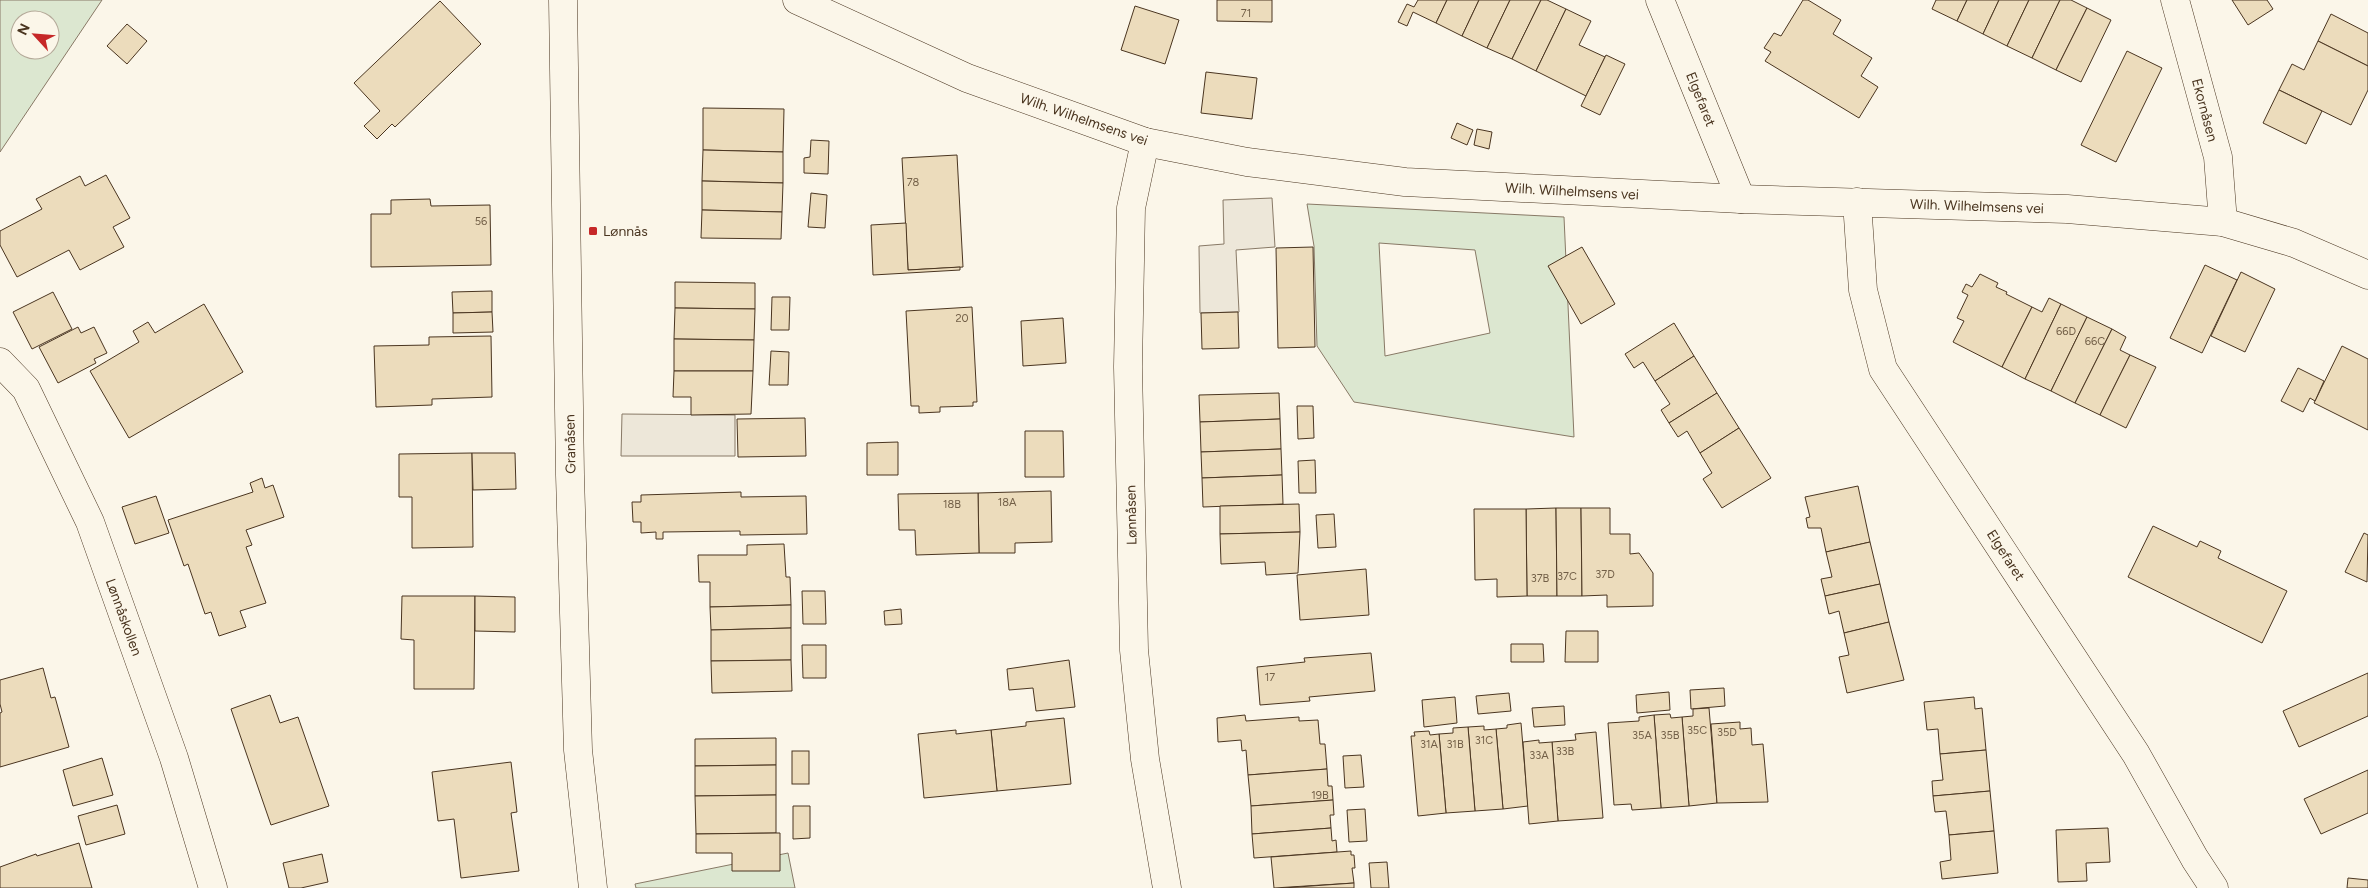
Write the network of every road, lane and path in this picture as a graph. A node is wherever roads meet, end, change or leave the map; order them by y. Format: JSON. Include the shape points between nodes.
{"nodes":[{"id":1,"x":564,"y":0,"type":"edge"},
{"id":2,"x":797,"y":0,"type":"edge"},
{"id":3,"x":1660,"y":0,"type":"edge"},
{"id":4,"x":2175,"y":0,"type":"edge"},
{"id":5,"x":1145,"y":142,"type":"junction"},
{"id":6,"x":1742,"y":199,"type":"junction"},
{"id":7,"x":1857,"y":202,"type":"junction"},
{"id":8,"x":2223,"y":222,"type":"junction"},
{"id":9,"x":2368,"y":276,"type":"edge"},
{"id":10,"x":0,"y":362,"type":"edge"},
{"id":11,"x":213,"y":888,"type":"edge"},
{"id":12,"x":593,"y":888,"type":"edge"},
{"id":13,"x":1167,"y":888,"type":"edge"},
{"id":14,"x":2214,"y":888,"type":"edge"}],
"edges":[{"from":1,"to":12,"type":"street","name":"Granåsen","via":[[570,475],[578,750]]},
{"from":2,"to":5,"type":"street","name":"Wilh. Wilhelmsens vei","via":[[967,78]]},
{"from":3,"to":6,"type":"street","name":"Elgefaret"},
{"from":4,"to":8,"type":"street","name":"Ekornåsen","via":[[2218,157]]},
{"from":5,"to":6,"type":"street","name":"Wilh. Wilhelmsens vei","via":[[1247,162],[1405,182]]},
{"from":5,"to":13,"type":"street","name":"Lønnåsen","via":[[1131,208],[1128,366],[1134,650],[1145,759]]},
{"from":6,"to":7,"type":"street","name":"Wilh. Wilhelmsens vei"},
{"from":7,"to":8,"type":"street","name":"Wilh. Wilhelmsens vei","via":[[2067,210]]},
{"from":7,"to":14,"type":"street","name":"Elgefaret","via":[[1863,290],[1883,369],[2136,754]]},
{"from":8,"to":9,"type":"street","name":"Wilh. Wilhelmsens vei","via":[[2294,243]]},
{"from":10,"to":11,"type":"street","name":"Lønnåskollen","via":[[26,390],[90,522],[174,758]]}]}
